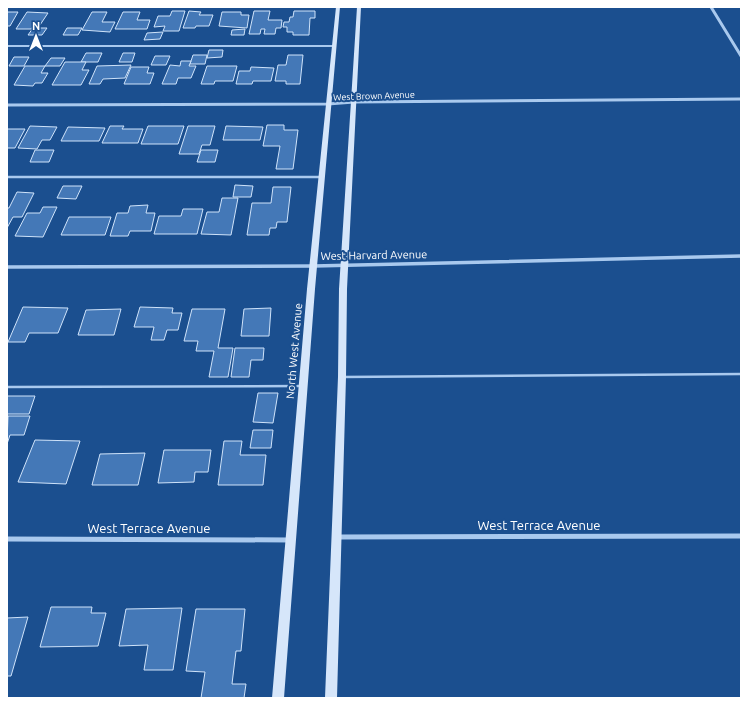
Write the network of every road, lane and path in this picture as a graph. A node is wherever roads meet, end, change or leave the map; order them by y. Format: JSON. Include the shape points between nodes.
{"nodes":[{"id":1,"x":338,"y":7,"type":"edge"},
{"id":2,"x":359,"y":7,"type":"edge"},
{"id":3,"x":711,"y":7,"type":"edge"},
{"id":4,"x":7,"y":46,"type":"edge"},
{"id":5,"x":334,"y":46,"type":"junction"},
{"id":6,"x":741,"y":56,"type":"edge"},
{"id":7,"x":741,"y":99,"type":"edge"},
{"id":8,"x":354,"y":102,"type":"junction"},
{"id":9,"x":328,"y":104,"type":"junction"},
{"id":10,"x":7,"y":105,"type":"edge"},
{"id":11,"x":7,"y":177,"type":"edge"},
{"id":12,"x":322,"y":177,"type":"junction"},
{"id":13,"x":741,"y":256,"type":"edge"},
{"id":14,"x":344,"y":265,"type":"junction"},
{"id":15,"x":314,"y":266,"type":"junction"},
{"id":16,"x":7,"y":267,"type":"edge"},
{"id":17,"x":741,"y":374,"type":"edge"},
{"id":18,"x":342,"y":377,"type":"junction"},
{"id":19,"x":303,"y":386,"type":"junction"},
{"id":20,"x":7,"y":387,"type":"edge"},
{"id":21,"x":741,"y":536,"type":"edge"},
{"id":22,"x":337,"y":537,"type":"junction"},
{"id":23,"x":7,"y":539,"type":"edge"},
{"id":24,"x":291,"y":540,"type":"junction"},
{"id":25,"x":278,"y":698,"type":"edge"},
{"id":26,"x":331,"y":698,"type":"edge"}],
"edges":[{"from":1,"to":5,"type":"main road","name":"North West Avenue"},
{"from":2,"to":8,"type":"main road"},
{"from":3,"to":6,"type":"street"},
{"from":4,"to":5,"type":"lane"},
{"from":5,"to":9,"type":"main road","name":"North West Avenue"},
{"from":7,"to":8,"type":"street","name":"West Brown Avenue"},
{"from":8,"to":9,"type":"street","name":"West Brown Avenue"},
{"from":8,"to":14,"type":"main road"},
{"from":9,"to":10,"type":"street","name":"West Brown Avenue"},
{"from":9,"to":12,"type":"main road","name":"North West Avenue"},
{"from":11,"to":12,"type":"lane"},
{"from":12,"to":15,"type":"main road","name":"North West Avenue"},
{"from":13,"to":14,"type":"street","name":"West Harvard Avenue"},
{"from":14,"to":15,"type":"street","name":"West Harvard Avenue"},
{"from":14,"to":18,"type":"main road"},
{"from":15,"to":16,"type":"street","name":"West Harvard Avenue"},
{"from":15,"to":19,"type":"main road","name":"North West Avenue"},
{"from":17,"to":18,"type":"lane"},
{"from":18,"to":22,"type":"main road"},
{"from":19,"to":20,"type":"lane"},
{"from":19,"to":24,"type":"main road","name":"North West Avenue"},
{"from":21,"to":22,"type":"street","name":"West Terrace Avenue"},
{"from":22,"to":26,"type":"main road"},
{"from":23,"to":24,"type":"street","name":"West Terrace Avenue"},
{"from":24,"to":25,"type":"main road","name":"North West Avenue"}]}
